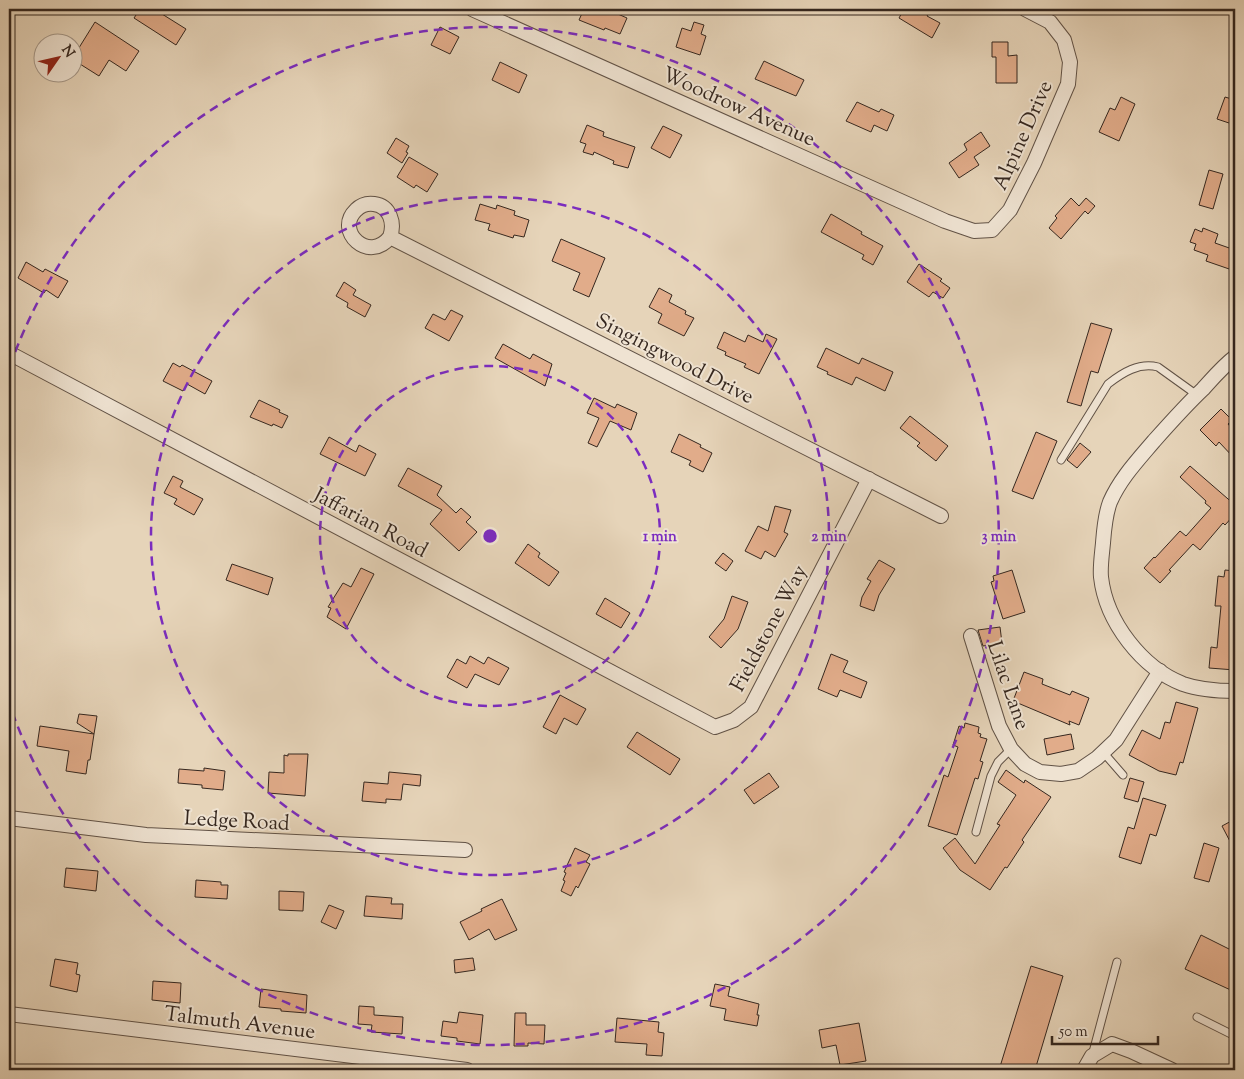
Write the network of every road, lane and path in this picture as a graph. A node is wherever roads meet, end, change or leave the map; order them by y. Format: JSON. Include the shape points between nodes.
{"nodes":[{"id":1,"x":472,"y":9,"type":"edge"},
{"id":2,"x":1026,"y":9,"type":"edge"},
{"id":3,"x":992,"y":230,"type":"joint"},
{"id":4,"x":390,"y":237,"type":"dead end"},
{"id":5,"x":9,"y":353,"type":"edge"},
{"id":6,"x":1234,"y":360,"type":"edge"},
{"id":7,"x":1197,"y":395,"type":"junction"},
{"id":8,"x":1061,"y":460,"type":"dead end"},
{"id":9,"x":868,"y":479,"type":"junction"},
{"id":10,"x":941,"y":516,"type":"dead end"},
{"id":11,"x":971,"y":636,"type":"dead end"},
{"id":12,"x":1160,"y":671,"type":"junction"},
{"id":13,"x":1235,"y":691,"type":"edge"},
{"id":14,"x":715,"y":727,"type":"joint"},
{"id":15,"x":1011,"y":749,"type":"junction"},
{"id":16,"x":1103,"y":752,"type":"junction"},
{"id":17,"x":1123,"y":775,"type":"dead end"},
{"id":18,"x":9,"y":818,"type":"edge"},
{"id":19,"x":976,"y":832,"type":"dead end"},
{"id":20,"x":465,"y":850,"type":"dead end"},
{"id":21,"x":1117,"y":962,"type":"dead end"},
{"id":22,"x":9,"y":1014,"type":"edge"},
{"id":23,"x":1197,"y":1017,"type":"dead end"},
{"id":24,"x":1235,"y":1036,"type":"edge"},
{"id":25,"x":1092,"y":1056,"type":"junction"},
{"id":26,"x":467,"y":1070,"type":"edge"},
{"id":27,"x":1084,"y":1070,"type":"edge"},
{"id":28,"x":1172,"y":1070,"type":"edge"}],
"edges":[{"from":1,"to":3,"type":"street","name":"Woodrow Avenue","via":[[945,221],[974,231]]},
{"from":2,"to":3,"type":"street","name":"Alpine Drive","via":[[1050,22],[1064,40],[1070,62],[1068,84],[1010,210]]},
{"from":4,"to":9,"type":"street","name":"Singingwood Drive"},
{"from":5,"to":14,"type":"street","name":"Jaffarian Road"},
{"from":6,"to":7,"type":"street"},
{"from":7,"to":8,"type":"lane","via":[[1158,367],[1137,367],[1119,375],[1108,384]]},
{"from":7,"to":12,"type":"street","via":[[1122,479],[1109,505],[1106,520],[1101,577],[1106,597],[1122,632],[1145,660]]},
{"from":9,"to":10,"type":"street","name":"Singingwood Drive"},
{"from":9,"to":14,"type":"street","name":"Fieldstone Way","via":[[751,707],[734,720]]},
{"from":11,"to":15,"type":"street","name":"Lilac Lane","via":[[999,726]]},
{"from":12,"to":13,"type":"street","via":[[1183,684]]},
{"from":12,"to":16,"type":"street","name":"Lilac Lane","via":[[1116,740]]},
{"from":15,"to":16,"type":"street","name":"Lilac Lane","via":[[1025,764],[1040,772],[1061,774],[1078,771]]},
{"from":15,"to":19,"type":"lane","via":[[998,762],[991,776]]},
{"from":16,"to":17,"type":"lane"},
{"from":18,"to":20,"type":"street","name":"Ledge Road","via":[[146,835]]},
{"from":21,"to":25,"type":"lane"},
{"from":22,"to":26,"type":"street","name":"Talmuth Avenue"},
{"from":23,"to":24,"type":"lane"},
{"from":25,"to":27,"type":"street"},
{"from":25,"to":28,"type":"street","via":[[1112,1044]]}]}
